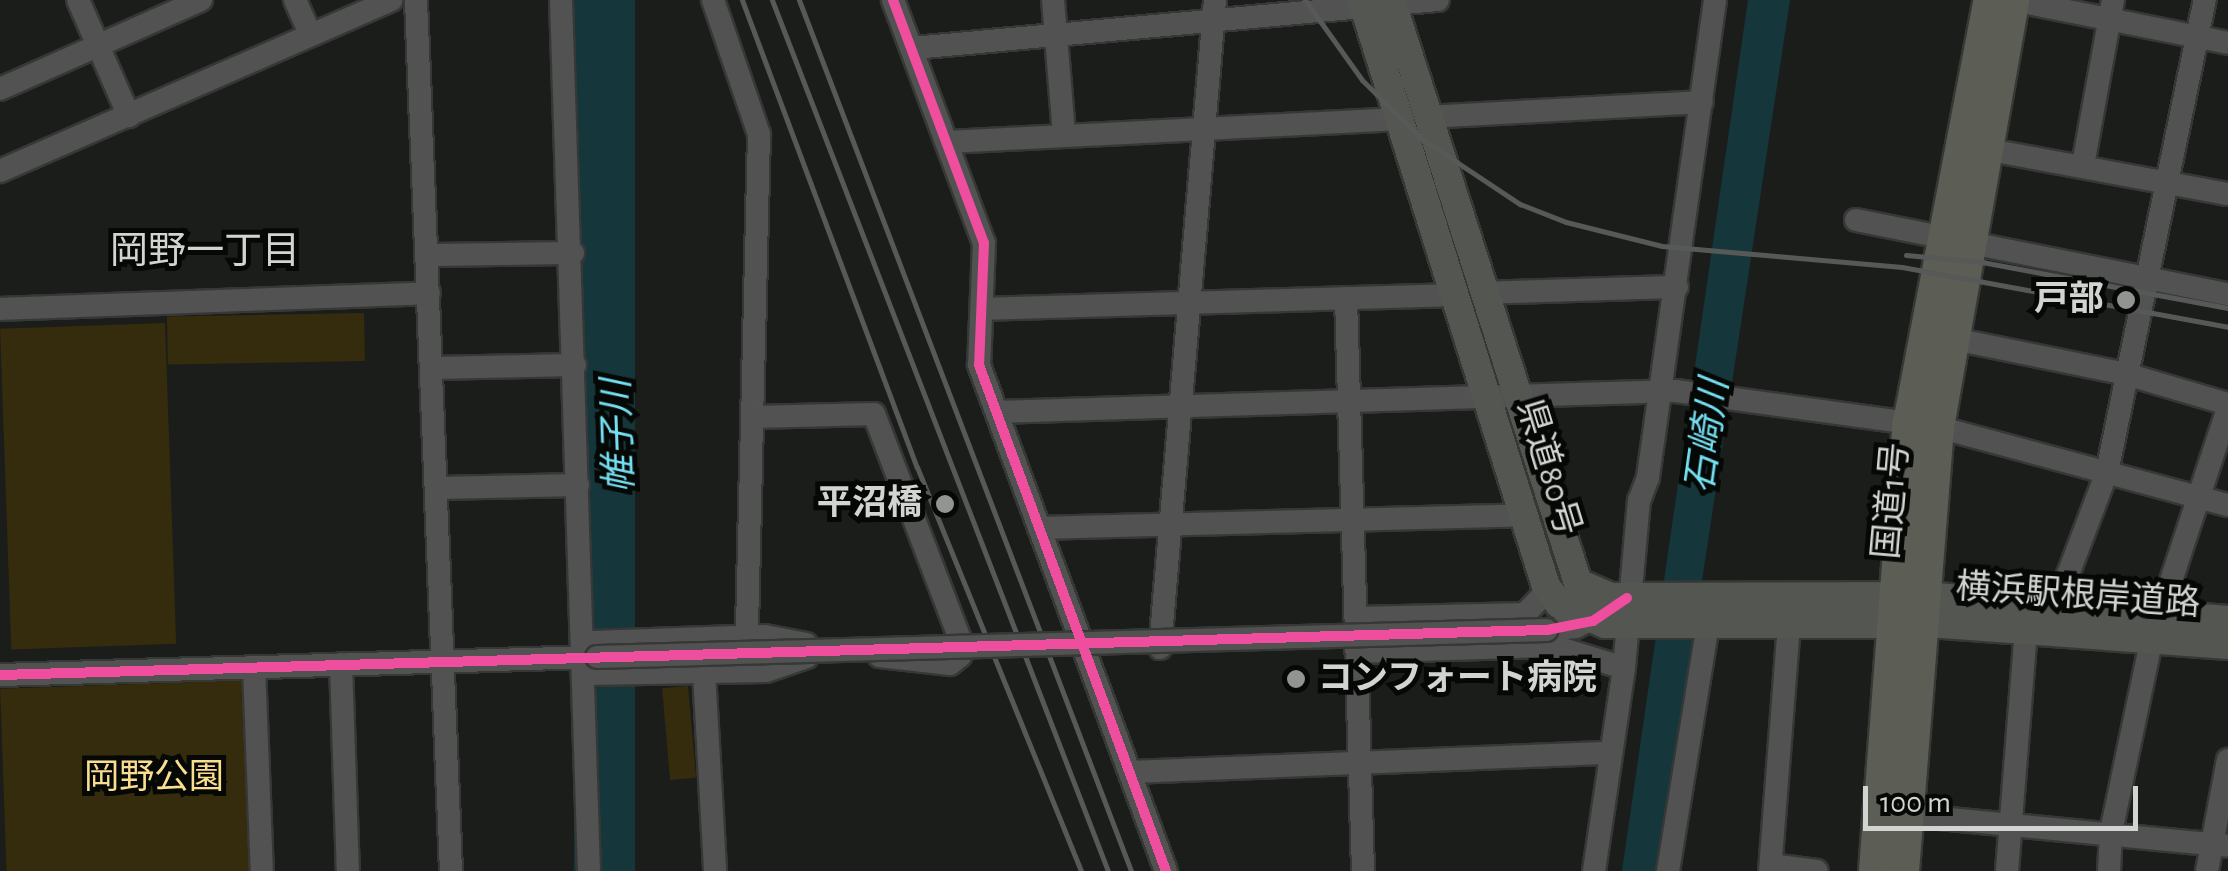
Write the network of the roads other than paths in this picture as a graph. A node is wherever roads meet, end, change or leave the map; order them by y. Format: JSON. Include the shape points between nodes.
{"nodes":[{"id":1,"x":78,"y":0,"type":"edge"},
{"id":2,"x":201,"y":0,"type":"edge"},
{"id":3,"x":294,"y":0,"type":"edge"},
{"id":4,"x":391,"y":0,"type":"edge"},
{"id":5,"x":416,"y":0,"type":"edge"},
{"id":6,"x":561,"y":0,"type":"edge"},
{"id":7,"x":713,"y":0,"type":"edge"},
{"id":8,"x":893,"y":0,"type":"edge"},
{"id":9,"x":1053,"y":0,"type":"edge"},
{"id":10,"x":1438,"y":0,"type":"edge"},
{"id":11,"x":1716,"y":0,"type":"edge"},
{"id":12,"x":1972,"y":0,"type":"edge"},
{"id":13,"x":1990,"y":0,"type":"edge"},
{"id":14,"x":2205,"y":0,"type":"edge"},
{"id":15,"x":2023,"y":1,"type":"edge"},
{"id":16,"x":1378,"y":3,"type":"edge"},
{"id":17,"x":2112,"y":9,"type":"edge"},
{"id":18,"x":1214,"y":11,"type":"edge"},
{"id":19,"x":310,"y":34,"type":"junction"},
{"id":20,"x":1056,"y":36,"type":"junction"},
{"id":21,"x":2198,"y":37,"type":"junction"},
{"id":22,"x":2228,"y":43,"type":"edge"},
{"id":23,"x":98,"y":46,"type":"junction"},
{"id":24,"x":914,"y":48,"type":"junction"},
{"id":25,"x":0,"y":90,"type":"edge"},
{"id":26,"x":1702,"y":102,"type":"junction"},
{"id":27,"x":129,"y":116,"type":"junction"},
{"id":28,"x":1428,"y":117,"type":"junction"},
{"id":29,"x":1399,"y":119,"type":"junction"},
{"id":30,"x":1206,"y":128,"type":"junction"},
{"id":31,"x":1064,"y":135,"type":"junction"},
{"id":32,"x":948,"y":142,"type":"junction"},
{"id":33,"x":1991,"y":146,"type":"junction"},
{"id":34,"x":2083,"y":165,"type":"junction"},
{"id":35,"x":0,"y":171,"type":"edge"},
{"id":36,"x":2168,"y":183,"type":"junction"},
{"id":37,"x":2228,"y":194,"type":"edge"},
{"id":38,"x":1856,"y":220,"type":"dead end"},
{"id":39,"x":1956,"y":230,"type":"junction"},
{"id":40,"x":573,"y":253,"type":"junction"},
{"id":41,"x":428,"y":256,"type":"junction"},
{"id":42,"x":2148,"y":279,"type":"junction"},
{"id":43,"x":1677,"y":288,"type":"junction"},
{"id":44,"x":429,"y":293,"type":"junction"},
{"id":45,"x":1468,"y":294,"type":"junction"},
{"id":46,"x":2228,"y":294,"type":"edge"},
{"id":47,"x":1346,"y":298,"type":"junction"},
{"id":48,"x":1191,"y":302,"type":"junction"},
{"id":49,"x":0,"y":309,"type":"edge"},
{"id":50,"x":982,"y":309,"type":"junction"},
{"id":51,"x":1954,"y":339,"type":"junction"},
{"id":52,"x":576,"y":364,"type":"junction"},
{"id":53,"x":433,"y":368,"type":"junction"},
{"id":54,"x":2126,"y":374,"type":"junction"},
{"id":55,"x":1673,"y":391,"type":"junction"},
{"id":56,"x":1514,"y":392,"type":"junction"},
{"id":57,"x":1485,"y":393,"type":"junction"},
{"id":58,"x":1350,"y":398,"type":"junction"},
{"id":59,"x":1183,"y":406,"type":"junction"},
{"id":60,"x":2228,"y":406,"type":"edge"},
{"id":61,"x":996,"y":412,"type":"junction"},
{"id":62,"x":754,"y":417,"type":"junction"},
{"id":63,"x":1924,"y":425,"type":"junction"},
{"id":64,"x":2107,"y":472,"type":"junction"},
{"id":65,"x":578,"y":485,"type":"junction"},
{"id":66,"x":438,"y":488,"type":"junction"},
{"id":67,"x":2199,"y":497,"type":"junction"},
{"id":68,"x":2228,"y":505,"type":"edge"},
{"id":69,"x":1524,"y":516,"type":"junction"},
{"id":70,"x":1354,"y":519,"type":"junction"},
{"id":71,"x":1175,"y":522,"type":"junction"},
{"id":72,"x":1039,"y":528,"type":"junction"},
{"id":73,"x":1548,"y":590,"type":"junction"},
{"id":74,"x":2056,"y":606,"type":"junction"},
{"id":75,"x":1909,"y":609,"type":"junction"},
{"id":76,"x":1638,"y":611,"type":"junction"},
{"id":77,"x":1707,"y":615,"type":"junction"},
{"id":78,"x":2228,"y":620,"type":"edge"},
{"id":79,"x":1593,"y":622,"type":"junction"},
{"id":80,"x":1789,"y":624,"type":"junction"},
{"id":81,"x":2156,"y":626,"type":"junction"},
{"id":82,"x":2026,"y":629,"type":"junction"},
{"id":83,"x":1357,"y":635,"type":"junction"},
{"id":84,"x":747,"y":637,"type":"junction"},
{"id":85,"x":1550,"y":638,"type":"junction"},
{"id":86,"x":960,"y":639,"type":"junction"},
{"id":87,"x":1162,"y":642,"type":"junction"},
{"id":88,"x":1082,"y":644,"type":"junction"},
{"id":89,"x":2228,"y":644,"type":"edge"},
{"id":90,"x":589,"y":658,"type":"junction"},
{"id":91,"x":445,"y":661,"type":"junction"},
{"id":92,"x":341,"y":664,"type":"junction"},
{"id":93,"x":254,"y":667,"type":"junction"},
{"id":94,"x":1624,"y":668,"type":"junction"},
{"id":95,"x":746,"y":671,"type":"junction"},
{"id":96,"x":704,"y":672,"type":"junction"},
{"id":97,"x":0,"y":674,"type":"edge"},
{"id":98,"x":1611,"y":754,"type":"junction"},
{"id":99,"x":2228,"y":760,"type":"edge"},
{"id":100,"x":1360,"y":764,"type":"junction"},
{"id":101,"x":1130,"y":772,"type":"junction"},
{"id":102,"x":1908,"y":815,"type":"junction"},
{"id":103,"x":2009,"y":822,"type":"junction"},
{"id":104,"x":2111,"y":832,"type":"junction"},
{"id":105,"x":2218,"y":844,"type":"edge"},
{"id":106,"x":1771,"y":868,"type":"edge"},
{"id":107,"x":262,"y":871,"type":"edge"},
{"id":108,"x":348,"y":871,"type":"edge"},
{"id":109,"x":450,"y":871,"type":"edge"},
{"id":110,"x":589,"y":871,"type":"edge"},
{"id":111,"x":715,"y":871,"type":"edge"},
{"id":112,"x":1166,"y":871,"type":"edge"},
{"id":113,"x":1363,"y":871,"type":"edge"},
{"id":114,"x":1594,"y":871,"type":"edge"},
{"id":115,"x":1668,"y":871,"type":"edge"},
{"id":116,"x":1817,"y":871,"type":"edge"},
{"id":117,"x":1874,"y":871,"type":"edge"},
{"id":118,"x":1903,"y":871,"type":"edge"},
{"id":119,"x":2007,"y":871,"type":"edge"},
{"id":120,"x":2109,"y":871,"type":"edge"},
{"id":121,"x":2206,"y":871,"type":"edge"}],
"edges":[{"from":1,"to":23,"type":"street"},
{"from":2,"to":23,"type":"street"},
{"from":3,"to":19,"type":"street"},
{"from":4,"to":19,"type":"street"},
{"from":5,"to":41,"type":"street"},
{"from":6,"to":40,"type":"street"},
{"from":7,"to":62,"type":"street","via":[[760,134]]},
{"from":8,"to":24,"type":"street"},
{"from":9,"to":20,"type":"street"},
{"from":10,"to":16,"type":"street"},
{"from":11,"to":26,"type":"street"},
{"from":12,"to":39,"type":"highway","name":"国道1号","via":[[1949,140]]},
{"from":13,"to":39,"type":"highway","name":"国道1号"},
{"from":14,"to":21,"type":"street"},
{"from":15,"to":17,"type":"street"},
{"from":15,"to":33,"type":"highway","name":"国道1号"},
{"from":16,"to":18,"type":"street"},
{"from":16,"to":28,"type":"main road","name":"県道80号"},
{"from":16,"to":29,"type":"main road","name":"県道80号"},
{"from":17,"to":21,"type":"street"},
{"from":17,"to":34,"type":"street"},
{"from":18,"to":20,"type":"street"},
{"from":18,"to":30,"type":"street"},
{"from":19,"to":27,"type":"street"},
{"from":20,"to":24,"type":"street"},
{"from":20,"to":31,"type":"street"},
{"from":21,"to":22,"type":"street"},
{"from":21,"to":36,"type":"street"},
{"from":23,"to":25,"type":"street"},
{"from":23,"to":27,"type":"street"},
{"from":24,"to":32,"type":"street"},
{"from":26,"to":28,"type":"street"},
{"from":26,"to":43,"type":"street"},
{"from":27,"to":35,"type":"street"},
{"from":28,"to":45,"type":"main road","name":"県道80号"},
{"from":29,"to":30,"type":"street"},
{"from":29,"to":45,"type":"main road","name":"県道80号"},
{"from":30,"to":31,"type":"street"},
{"from":30,"to":48,"type":"street"},
{"from":31,"to":32,"type":"street"},
{"from":32,"to":50,"type":"street","via":[[984,243]]},
{"from":33,"to":34,"type":"street"},
{"from":33,"to":39,"type":"highway","name":"国道1号"},
{"from":34,"to":36,"type":"street"},
{"from":36,"to":37,"type":"street"},
{"from":36,"to":42,"type":"street"},
{"from":38,"to":39,"type":"street"},
{"from":39,"to":42,"type":"street"},
{"from":39,"to":51,"type":"highway","name":"国道1号"},
{"from":39,"to":63,"type":"highway","name":"国道1号"},
{"from":40,"to":41,"type":"street"},
{"from":40,"to":52,"type":"street"},
{"from":41,"to":44,"type":"street"},
{"from":42,"to":46,"type":"street"},
{"from":42,"to":54,"type":"street"},
{"from":43,"to":45,"type":"street"},
{"from":43,"to":55,"type":"street"},
{"from":44,"to":49,"type":"street"},
{"from":44,"to":53,"type":"street"},
{"from":45,"to":47,"type":"street"},
{"from":45,"to":56,"type":"main road","name":"県道80号"},
{"from":45,"to":57,"type":"main road","name":"県道80号"},
{"from":47,"to":48,"type":"street"},
{"from":47,"to":58,"type":"street"},
{"from":48,"to":50,"type":"street"},
{"from":48,"to":59,"type":"street"},
{"from":50,"to":61,"type":"street","via":[[979,365]]},
{"from":51,"to":54,"type":"street"},
{"from":51,"to":63,"type":"highway","name":"国道1号"},
{"from":52,"to":53,"type":"street"},
{"from":52,"to":65,"type":"street"},
{"from":53,"to":66,"type":"street"},
{"from":54,"to":60,"type":"street"},
{"from":54,"to":64,"type":"street"},
{"from":55,"to":56,"type":"street"},
{"from":55,"to":63,"type":"street"},
{"from":55,"to":76,"type":"street"},
{"from":56,"to":57,"type":"street"},
{"from":56,"to":76,"type":"main road","name":"県道80号","via":[[1570,575]]},
{"from":57,"to":58,"type":"street"},
{"from":57,"to":69,"type":"main road","name":"県道80号"},
{"from":58,"to":59,"type":"street"},
{"from":58,"to":70,"type":"street"},
{"from":59,"to":61,"type":"street"},
{"from":59,"to":71,"type":"street"},
{"from":60,"to":67,"type":"street"},
{"from":61,"to":72,"type":"street"},
{"from":62,"to":84,"type":"street"},
{"from":62,"to":86,"type":"street","via":[[874,414]]},
{"from":63,"to":64,"type":"street"},
{"from":63,"to":75,"type":"highway","name":"国道1号"},
{"from":64,"to":67,"type":"street"},
{"from":64,"to":74,"type":"street"},
{"from":65,"to":66,"type":"street"},
{"from":65,"to":90,"type":"street"},
{"from":66,"to":91,"type":"street"},
{"from":67,"to":68,"type":"street"},
{"from":67,"to":81,"type":"street"},
{"from":69,"to":70,"type":"street"},
{"from":69,"to":73,"type":"main road","name":"県道80号"},
{"from":70,"to":71,"type":"street"},
{"from":70,"to":83,"type":"street"},
{"from":71,"to":72,"type":"street"},
{"from":71,"to":87,"type":"street"},
{"from":72,"to":88,"type":"street"},
{"from":73,"to":79,"type":"main road","name":"県道80号"},
{"from":73,"to":83,"type":"street","via":[[1525,614]]},
{"from":74,"to":75,"type":"main road","name":"横浜駅根岸道路"},
{"from":74,"to":81,"type":"main road","name":"横浜駅根岸道路"},
{"from":75,"to":77,"type":"main road","name":"県道80号"},
{"from":75,"to":80,"type":"main road","name":"県道80号"},
{"from":75,"to":82,"type":"main road","name":"横浜駅根岸道路"},
{"from":75,"to":102,"type":"highway","name":"国道1号"},
{"from":75,"to":117,"type":"highway","name":"国道1号"},
{"from":76,"to":77,"type":"main road","name":"県道80号"},
{"from":76,"to":79,"type":"main road","name":"県道80号"},
{"from":76,"to":94,"type":"street"},
{"from":77,"to":80,"type":"main road","name":"県道80号"},
{"from":77,"to":115,"type":"street"},
{"from":78,"to":81,"type":"main road","name":"横浜駅根岸道路"},
{"from":79,"to":85,"type":"street"},
{"from":80,"to":106,"type":"street"},
{"from":81,"to":82,"type":"main road","name":"横浜駅根岸道路"},
{"from":81,"to":89,"type":"main road","name":"横浜駅根岸道路"},
{"from":81,"to":104,"type":"street"},
{"from":82,"to":103,"type":"street"},
{"from":83,"to":85,"type":"street"},
{"from":83,"to":87,"type":"street"},
{"from":83,"to":100,"type":"street"},
{"from":84,"to":86,"type":"street","via":[[789,644]]},
{"from":84,"to":90,"type":"street","via":[[664,640]]},
{"from":84,"to":95,"type":"street"},
{"from":85,"to":90,"type":"street","bridge":true},
{"from":85,"to":94,"type":"street"},
{"from":86,"to":95,"type":"street","via":[[960,656],[950,664],[896,656],[790,658],[766,671]]},
{"from":87,"to":88,"type":"street"},
{"from":88,"to":101,"type":"street"},
{"from":90,"to":91,"type":"street"},
{"from":90,"to":96,"type":"street","via":[[664,673]]},
{"from":90,"to":110,"type":"street"},
{"from":91,"to":92,"type":"street"},
{"from":91,"to":109,"type":"street"},
{"from":92,"to":93,"type":"street"},
{"from":92,"to":108,"type":"street"},
{"from":93,"to":97,"type":"street"},
{"from":93,"to":107,"type":"street"},
{"from":94,"to":98,"type":"street"},
{"from":95,"to":96,"type":"street"},
{"from":96,"to":111,"type":"street"},
{"from":98,"to":100,"type":"street"},
{"from":98,"to":114,"type":"street"},
{"from":99,"to":105,"type":"street"},
{"from":100,"to":101,"type":"street"},
{"from":100,"to":113,"type":"street"},
{"from":101,"to":112,"type":"street"},
{"from":102,"to":103,"type":"street"},
{"from":102,"to":118,"type":"highway","name":"国道1号"},
{"from":103,"to":104,"type":"street"},
{"from":103,"to":119,"type":"street"},
{"from":104,"to":105,"type":"street"},
{"from":104,"to":120,"type":"street"},
{"from":105,"to":121,"type":"street"},
{"from":106,"to":116,"type":"street"}]}
